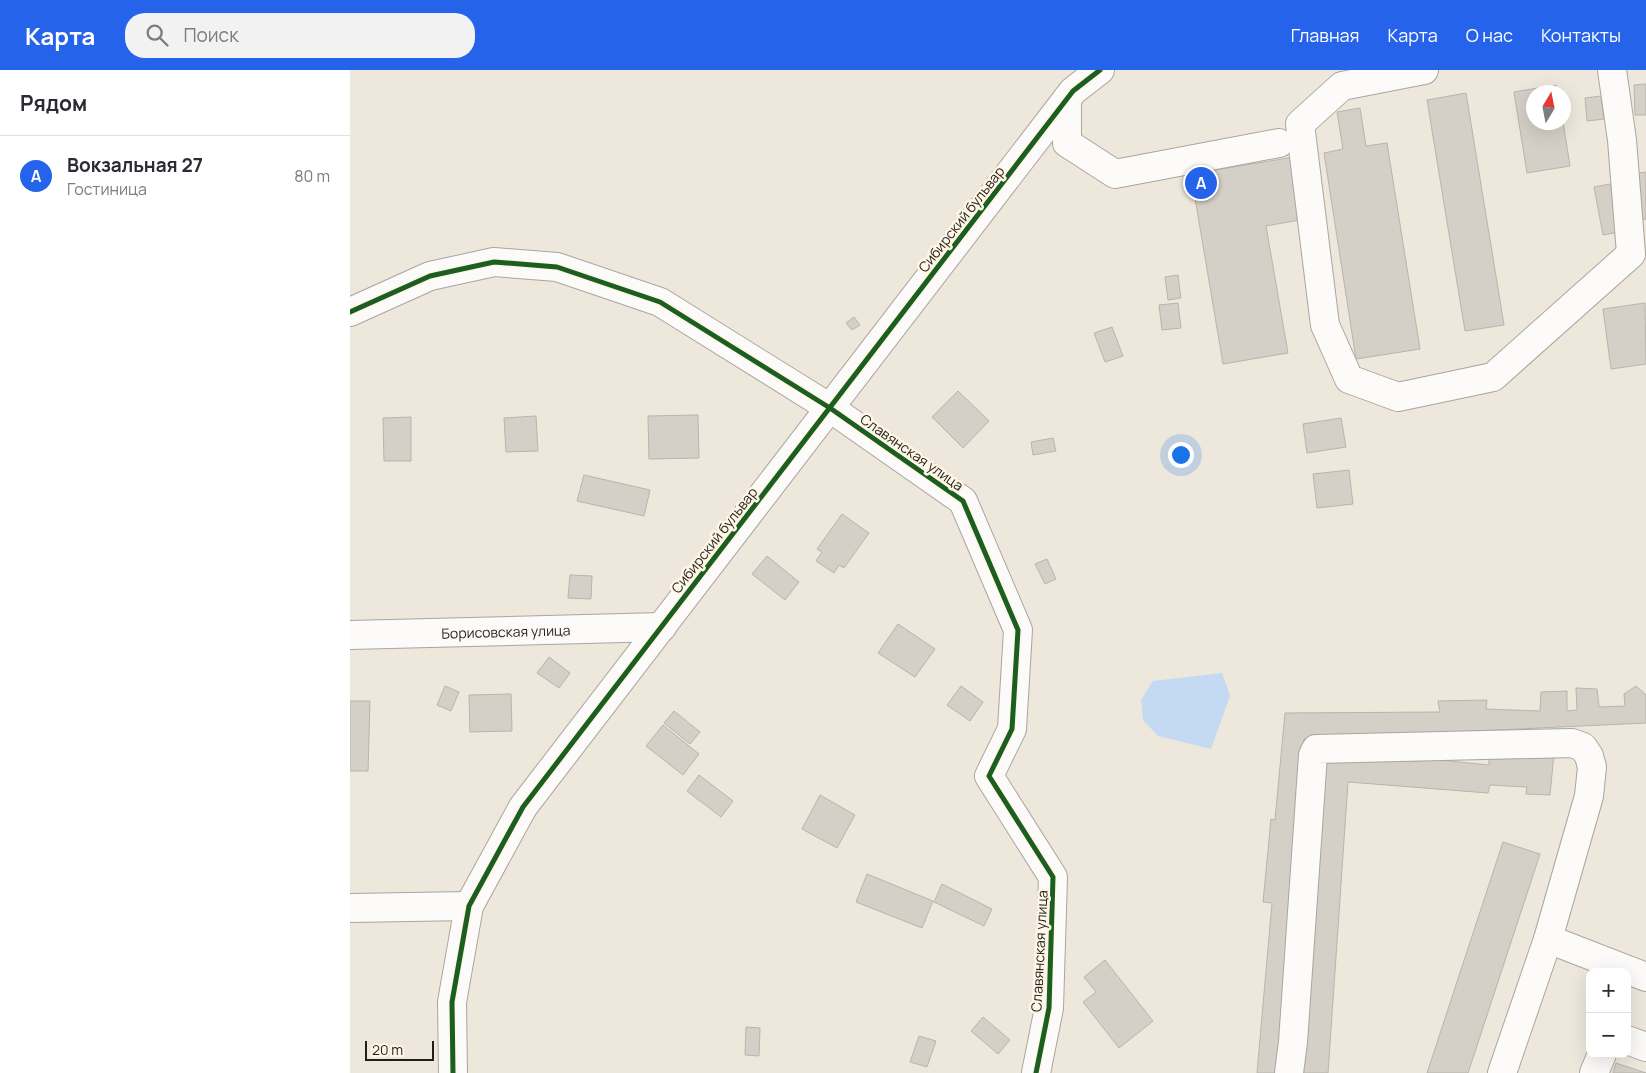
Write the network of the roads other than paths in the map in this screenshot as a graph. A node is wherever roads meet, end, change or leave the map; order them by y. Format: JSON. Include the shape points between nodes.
{"nodes":[{"id":1,"x":1100,"y":70,"type":"edge"},
{"id":2,"x":1424,"y":70,"type":"edge"},
{"id":3,"x":1612,"y":70,"type":"edge"},
{"id":4,"x":1067,"y":99,"type":"junction"},
{"id":5,"x":1279,"y":143,"type":"dead end"},
{"id":6,"x":350,"y":312,"type":"edge"},
{"id":7,"x":830,"y":408,"type":"junction"},
{"id":8,"x":662,"y":627,"type":"junction"},
{"id":9,"x":350,"y":635,"type":"edge"},
{"id":10,"x":469,"y":906,"type":"junction"},
{"id":11,"x":350,"y":908,"type":"edge"},
{"id":12,"x":1548,"y":940,"type":"junction"},
{"id":13,"x":1646,"y":977,"type":"edge"},
{"id":14,"x":1631,"y":1041,"type":"edge"},
{"id":15,"x":1646,"y":1047,"type":"edge"},
{"id":16,"x":1600,"y":1058,"type":"edge"},
{"id":17,"x":453,"y":1073,"type":"edge"},
{"id":18,"x":1036,"y":1073,"type":"edge"},
{"id":19,"x":1289,"y":1073,"type":"edge"},
{"id":20,"x":1502,"y":1073,"type":"edge"},
{"id":21,"x":1594,"y":1073,"type":"edge"}],
"edges":[{"from":1,"to":4,"type":"street","name":"Сибирский бульвар"},
{"from":2,"to":3,"type":"street","via":[[1342,86],[1300,124],[1326,325],[1349,379],[1398,397],[1493,377],[1631,254],[1622,140]]},
{"from":4,"to":5,"type":"street","via":[[1066,143],[1115,174]]},
{"from":4,"to":7,"type":"street","name":"Сибирский бульвар"},
{"from":6,"to":7,"type":"street","name":"Славянская улица","via":[[430,276],[494,262],[557,267],[660,302]]},
{"from":7,"to":8,"type":"street","name":"Сибирский бульвар"},
{"from":7,"to":18,"type":"street","name":"Славянская улица","via":[[963,501],[1018,630],[1012,729],[989,776],[1053,877],[1049,1008]]},
{"from":8,"to":9,"type":"street","name":"Борисовская улица"},
{"from":8,"to":10,"type":"street","name":"Сибирский бульвар","via":[[523,807]]},
{"from":10,"to":11,"type":"street"},
{"from":10,"to":17,"type":"street","name":"Сибирский бульвар","via":[[452,1002]]},
{"from":12,"to":13,"type":"street"},
{"from":12,"to":19,"type":"street","via":[[1589,796],[1592,767],[1583,747],[1572,743],[1316,749]]},
{"from":12,"to":20,"type":"street"},
{"from":14,"to":15,"type":"street"},
{"from":16,"to":21,"type":"street"}]}
